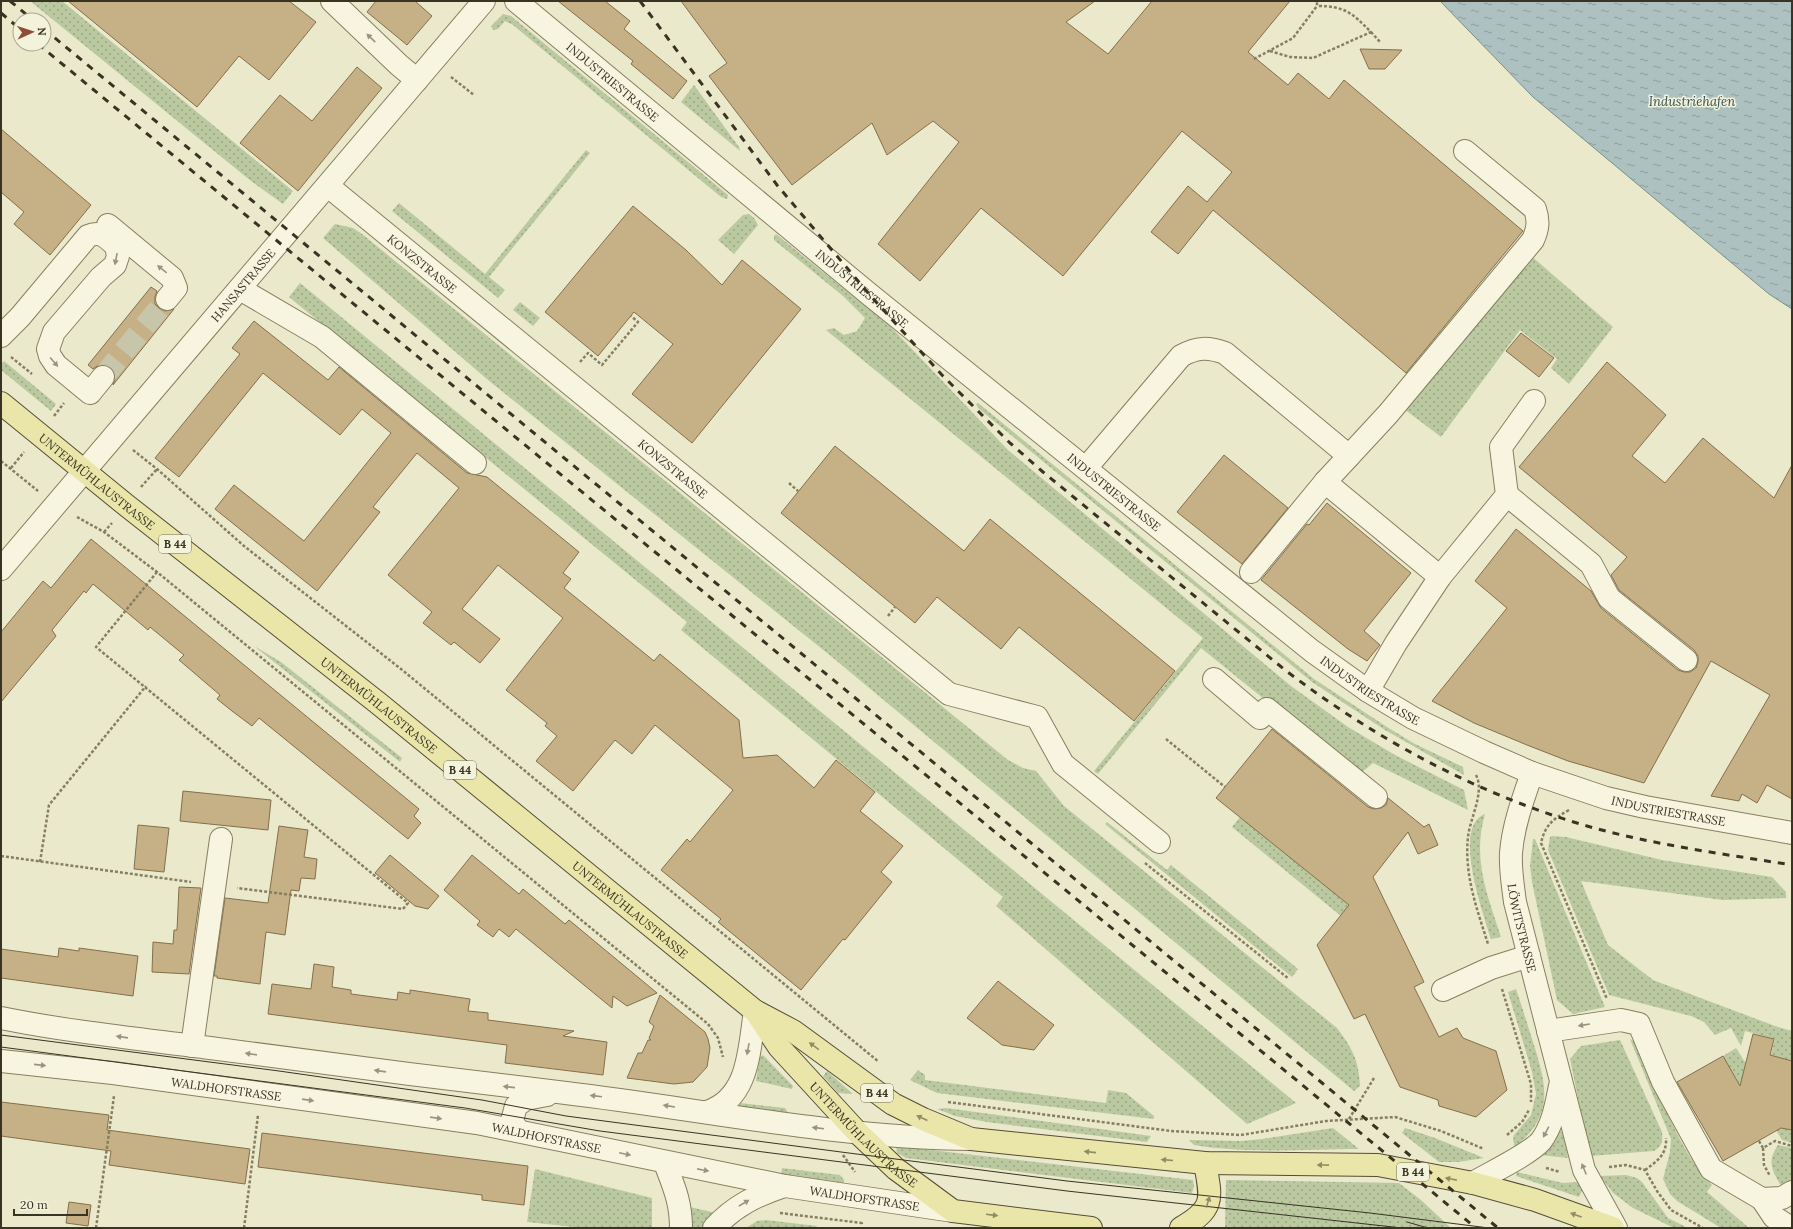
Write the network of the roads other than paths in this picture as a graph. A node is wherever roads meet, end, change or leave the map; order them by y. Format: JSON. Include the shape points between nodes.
{"nodes":[{"id":1,"x":332,"y":1,"type":"edge"},
{"id":2,"x":484,"y":1,"type":"edge"},
{"id":3,"x":516,"y":1,"type":"edge"},
{"id":4,"x":417,"y":80,"type":"junction"},
{"id":5,"x":1466,"y":151,"type":"dead end"},
{"id":6,"x":328,"y":186,"type":"junction"},
{"id":7,"x":240,"y":289,"type":"junction"},
{"id":8,"x":167,"y":299,"type":"tunnel mouth"},
{"id":9,"x":1,"y":322,"type":"edge"},
{"id":10,"x":1,"y":336,"type":"edge"},
{"id":11,"x":103,"y":378,"type":"tunnel mouth"},
{"id":12,"x":1534,"y":402,"type":"dead end"},
{"id":13,"x":1,"y":404,"type":"edge"},
{"id":14,"x":1349,"y":456,"type":"junction"},
{"id":15,"x":475,"y":463,"type":"dead end"},
{"id":16,"x":1086,"y":468,"type":"junction"},
{"id":17,"x":84,"y":472,"type":"junction"},
{"id":18,"x":1326,"y":482,"type":"junction"},
{"id":19,"x":1507,"y":495,"type":"junction"},
{"id":20,"x":1,"y":569,"type":"edge"},
{"id":21,"x":1251,"y":572,"type":"dead end"},
{"id":22,"x":1440,"y":577,"type":"junction"},
{"id":23,"x":1686,"y":660,"type":"dead end"},
{"id":24,"x":1214,"y":679,"type":"dead end"},
{"id":25,"x":1368,"y":691,"type":"junction"},
{"id":26,"x":1532,"y":773,"type":"junction"},
{"id":27,"x":1376,"y":797,"type":"dead end"},
{"id":28,"x":1792,"y":833,"type":"edge"},
{"id":29,"x":221,"y":839,"type":"dead end"},
{"id":30,"x":1159,"y":842,"type":"dead end"},
{"id":31,"x":1529,"y":956,"type":"junction"},
{"id":32,"x":1443,"y":990,"type":"dead end"},
{"id":33,"x":755,"y":1011,"type":"junction"},
{"id":34,"x":1,"y":1018,"type":"edge"},
{"id":35,"x":1548,"y":1031,"type":"junction"},
{"id":36,"x":192,"y":1046,"type":"junction"},
{"id":37,"x":1,"y":1061,"type":"edge"},
{"id":38,"x":1561,"y":1081,"type":"junction"},
{"id":39,"x":562,"y":1092,"type":"junction"},
{"id":40,"x":707,"y":1112,"type":"junction"},
{"id":41,"x":518,"y":1132,"type":"junction"},
{"id":42,"x":857,"y":1132,"type":"junction"},
{"id":43,"x":971,"y":1139,"type":"junction"},
{"id":44,"x":1205,"y":1162,"type":"junction"},
{"id":45,"x":664,"y":1163,"type":"junction"},
{"id":46,"x":1472,"y":1183,"type":"junction"},
{"id":47,"x":785,"y":1186,"type":"junction"},
{"id":48,"x":1792,"y":1192,"type":"edge"},
{"id":49,"x":1762,"y":1199,"type":"junction"},
{"id":50,"x":953,"y":1211,"type":"junction"},
{"id":51,"x":681,"y":1228,"type":"edge"},
{"id":52,"x":714,"y":1228,"type":"edge"},
{"id":53,"x":1090,"y":1228,"type":"edge"},
{"id":54,"x":1182,"y":1228,"type":"edge"},
{"id":55,"x":1613,"y":1228,"type":"edge"},
{"id":56,"x":1616,"y":1228,"type":"edge"},
{"id":57,"x":1790,"y":1228,"type":"edge"}],
"edges":[{"from":4,"to":1,"type":"street","one_way":true},
{"from":2,"to":4,"type":"street","name":"HANSASTRASSE"},
{"from":3,"to":16,"type":"street","name":"INDUSTRIESTRASSE","via":[[869,294]]},
{"from":4,"to":6,"type":"street","name":"HANSASTRASSE"},
{"from":5,"to":14,"type":"street","via":[[1529,202],[1535,209],[1538,229],[1533,240],[1398,402]]},
{"from":6,"to":7,"type":"street","name":"HANSASTRASSE"},
{"from":6,"to":30,"type":"street","name":"KONZSTRASSE","via":[[949,694],[1037,718],[1063,764]]},
{"from":7,"to":15,"type":"street","via":[[322,337]]},
{"from":7,"to":17,"type":"street","name":"HANSASTRASSE"},
{"from":8,"to":9,"type":"street","one_way":true,"via":[[176,288],[172,278],[104,222],[94,220],[84,224]]},
{"from":10,"to":11,"type":"street","one_way":true,"via":[[88,236],[102,234],[116,246],[118,256],[115,265],[101,277],[54,332],[48,349],[56,365],[90,393]]},
{"from":12,"to":19,"type":"street","via":[[1501,447]]},
{"from":13,"to":17,"type":"main road","name":"UNTERMÜHLAUSTRASSE","number":"B 44"},
{"from":14,"to":16,"type":"street","via":[[1225,353],[1202,348],[1191,350],[1181,356]]},
{"from":14,"to":18,"type":"street"},
{"from":16,"to":25,"type":"street","name":"INDUSTRIESTRASSE","via":[[1312,651]]},
{"from":17,"to":20,"type":"street","name":"HANSASTRASSE"},
{"from":17,"to":33,"type":"main road","name":"UNTERMÜHLAUSTRASSE","number":"B 44","via":[[378,703]]},
{"from":18,"to":21,"type":"street"},
{"from":18,"to":22,"type":"street"},
{"from":19,"to":22,"type":"street"},
{"from":19,"to":23,"type":"street","via":[[1590,564],[1609,598]]},
{"from":22,"to":25,"type":"street"},
{"from":24,"to":27,"type":"street","via":[[1260,718],[1267,709]]},
{"from":25,"to":26,"type":"street","name":"INDUSTRIESTRASSE","via":[[1413,718]]},
{"from":26,"to":28,"type":"street","name":"INDUSTRIESTRASSE","via":[[1606,798]]},
{"from":26,"to":31,"type":"street","name":"LÖWITSTRASSE","via":[[1516,821],[1511,854],[1515,902]]},
{"from":29,"to":36,"type":"street"},
{"from":31,"to":32,"type":"street","via":[[1495,967]]},
{"from":31,"to":35,"type":"street","name":"LÖWITSTRASSE"},
{"from":33,"to":40,"type":"street","one_way":true,"via":[[741,1084],[730,1100]]},
{"from":33,"to":42,"type":"main road","name":"UNTERMÜHLAUSTRASSE","number":"B 44","via":[[779,1047]]},
{"from":43,"to":33,"type":"main road","name":"UNTERMÜHLAUSTRASSE","number":"B 44","one_way":true,"via":[[893,1104],[793,1031]]},
{"from":36,"to":34,"type":"street","one_way":true,"via":[[33,1025]]},
{"from":35,"to":38,"type":"street","name":"LÖWITSTRASSE"},
{"from":49,"to":35,"type":"street","one_way":true,"via":[[1711,1169],[1663,1082],[1638,1024],[1618,1020]]},
{"from":39,"to":36,"type":"street","one_way":true,"via":[[464,1082]]},
{"from":37,"to":41,"type":"street","name":"WALDHOFSTRASSE","one_way":true,"via":[[261,1093],[477,1123]]},
{"from":38,"to":46,"type":"street","name":"LÖWITSTRASSE","one_way":true,"via":[[1554,1116],[1540,1142],[1513,1161]]},
{"from":56,"to":38,"type":"street","name":"LÖWITSTRASSE","one_way":true,"via":[[1584,1170]]},
{"from":40,"to":39,"type":"street","one_way":true},
{"from":39,"to":41,"type":"street","via":[[526,1099],[519,1103],[512,1117]]},
{"from":42,"to":40,"type":"street","one_way":true},
{"from":41,"to":45,"type":"street","name":"WALDHOFSTRASSE","one_way":true},
{"from":42,"to":43,"type":"street","via":[[922,1139]]},
{"from":42,"to":50,"type":"main road","name":"UNTERMÜHLAUSTRASSE","number":"B 44","via":[[896,1169]]},
{"from":44,"to":43,"type":"main road","number":"B 44","one_way":true},
{"from":46,"to":44,"type":"main road","number":"B 44","one_way":true,"via":[[1378,1165]]},
{"from":54,"to":44,"type":"main road","one_way":true,"via":[[1208,1207],[1210,1197]]},
{"from":45,"to":47,"type":"street","name":"WALDHOFSTRASSE","one_way":true},
{"from":45,"to":51,"type":"street","via":[[678,1195]]},
{"from":55,"to":46,"type":"main road","number":"B 44","one_way":true,"via":[[1535,1200]]},
{"from":47,"to":50,"type":"street","name":"WALDHOFSTRASSE"},
{"from":52,"to":47,"type":"street","one_way":true,"via":[[736,1208],[758,1195]]},
{"from":48,"to":49,"type":"street","via":[[1782,1198]]},
{"from":49,"to":57,"type":"street","via":[[1774,1217]]},
{"from":50,"to":53,"type":"main road","name":"WALDHOFSTRASSE","number":"B 44","one_way":true}]}
